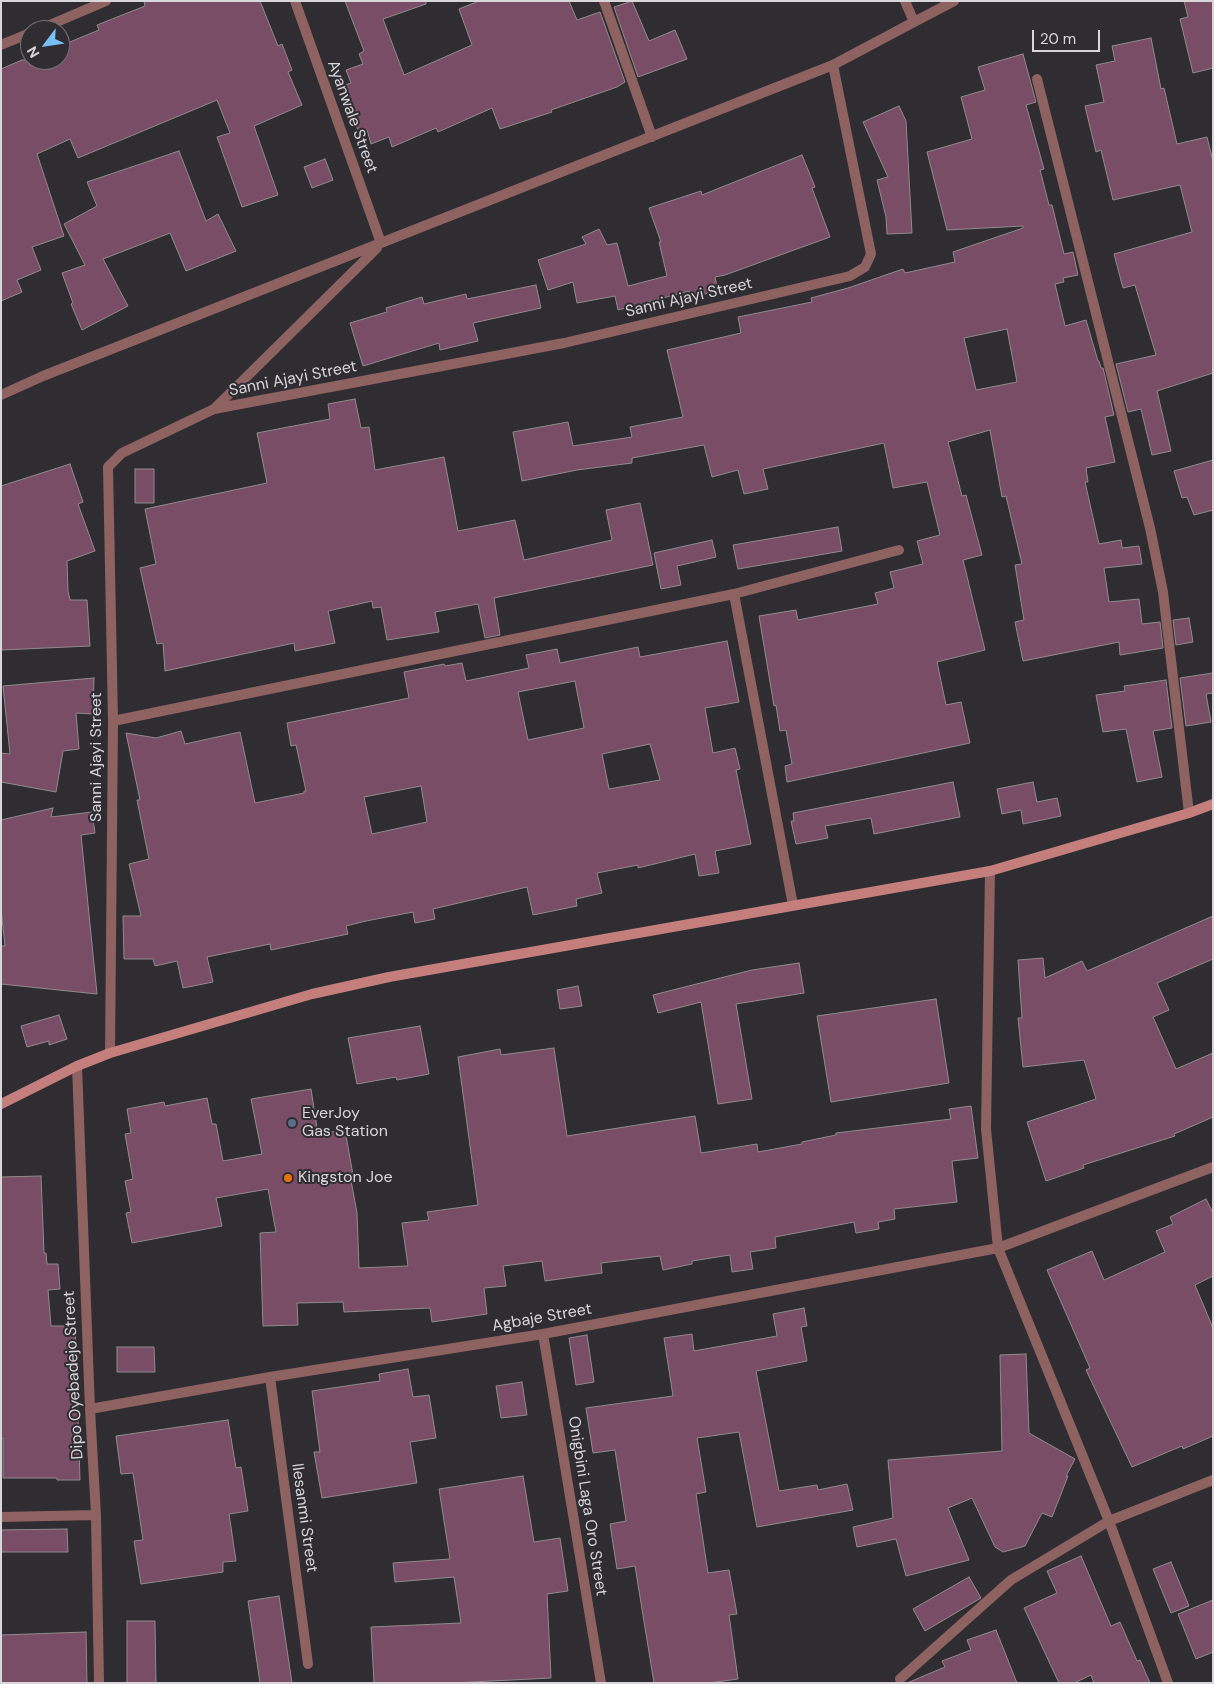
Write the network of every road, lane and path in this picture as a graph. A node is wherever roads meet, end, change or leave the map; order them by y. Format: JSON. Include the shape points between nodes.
{"nodes":[{"id":1,"x":106,"y":1,"type":"edge"},
{"id":2,"x":295,"y":1,"type":"edge"},
{"id":3,"x":604,"y":1,"type":"edge"},
{"id":4,"x":905,"y":1,"type":"edge"},
{"id":5,"x":954,"y":1,"type":"edge"},
{"id":6,"x":61,"y":20,"type":"edge"},
{"id":7,"x":914,"y":22,"type":"junction"},
{"id":8,"x":20,"y":37,"type":"edge"},
{"id":9,"x":1,"y":46,"type":"edge"},
{"id":10,"x":833,"y":65,"type":"junction"},
{"id":11,"x":1037,"y":79,"type":"dead end"},
{"id":12,"x":652,"y":137,"type":"junction"},
{"id":13,"x":381,"y":243,"type":"junction"},
{"id":14,"x":1,"y":395,"type":"edge"},
{"id":15,"x":214,"y":409,"type":"junction"},
{"id":16,"x":899,"y":550,"type":"dead end"},
{"id":17,"x":734,"y":594,"type":"junction"},
{"id":18,"x":113,"y":721,"type":"junction"},
{"id":19,"x":1213,"y":804,"type":"edge"},
{"id":20,"x":1189,"y":813,"type":"junction"},
{"id":21,"x":990,"y":871,"type":"junction"},
{"id":22,"x":793,"y":905,"type":"junction"},
{"id":23,"x":110,"y":1053,"type":"junction"},
{"id":24,"x":77,"y":1066,"type":"junction"},
{"id":25,"x":1,"y":1104,"type":"edge"},
{"id":26,"x":1213,"y":1167,"type":"edge"},
{"id":27,"x":998,"y":1248,"type":"junction"},
{"id":28,"x":544,"y":1334,"type":"junction"},
{"id":29,"x":270,"y":1377,"type":"junction"},
{"id":30,"x":90,"y":1409,"type":"junction"},
{"id":31,"x":1213,"y":1480,"type":"edge"},
{"id":32,"x":96,"y":1515,"type":"junction"},
{"id":33,"x":1,"y":1518,"type":"edge"},
{"id":34,"x":1109,"y":1521,"type":"junction"},
{"id":35,"x":308,"y":1664,"type":"dead end"},
{"id":36,"x":900,"y":1679,"type":"dead end"},
{"id":37,"x":99,"y":1683,"type":"edge"},
{"id":38,"x":602,"y":1683,"type":"edge"},
{"id":39,"x":1168,"y":1683,"type":"edge"}],
"edges":[{"from":1,"to":6,"type":"street"},
{"from":2,"to":13,"type":"street","name":"Ayanwale Street"},
{"from":3,"to":12,"type":"street"},
{"from":4,"to":7,"type":"street"},
{"from":5,"to":7,"type":"street"},
{"from":7,"to":10,"type":"street"},
{"from":8,"to":9,"type":"street"},
{"from":10,"to":12,"type":"street"},
{"from":10,"to":15,"type":"street","name":"Sanni Ajayi Street","via":[[870,254],[866,267],[850,276],[564,343]]},
{"from":11,"to":20,"type":"street","via":[[1150,528],[1163,592]]},
{"from":12,"to":13,"type":"street"},
{"from":13,"to":14,"type":"street"},
{"from":13,"to":15,"type":"street"},
{"from":15,"to":18,"type":"street","name":"Sanni Ajayi Street","via":[[122,453],[108,467]]},
{"from":16,"to":17,"type":"street"},
{"from":17,"to":18,"type":"street"},
{"from":17,"to":22,"type":"street"},
{"from":18,"to":23,"type":"street","name":"Sanni Ajayi Street"},
{"from":19,"to":20,"type":"main road"},
{"from":20,"to":21,"type":"main road"},
{"from":21,"to":22,"type":"main road"},
{"from":21,"to":27,"type":"street","via":[[986,1129]]},
{"from":22,"to":23,"type":"main road","via":[[389,977],[312,994]]},
{"from":23,"to":24,"type":"main road"},
{"from":24,"to":25,"type":"main road"},
{"from":24,"to":30,"type":"street","name":"Dipo Oyebadejo Street"},
{"from":26,"to":27,"type":"street","name":"Agbaje Street"},
{"from":27,"to":28,"type":"street","name":"Agbaje Street"},
{"from":27,"to":34,"type":"street"},
{"from":28,"to":29,"type":"street","name":"Agbaje Street"},
{"from":28,"to":38,"type":"street","name":"Onigbini Laga Oro Street"},
{"from":29,"to":30,"type":"street","name":"Agbaje Street"},
{"from":29,"to":35,"type":"street","name":"Ilesanmi Street"},
{"from":30,"to":32,"type":"street","name":"Dipo Oyebadejo Street"},
{"from":31,"to":34,"type":"street"},
{"from":32,"to":33,"type":"street"},
{"from":32,"to":37,"type":"street","name":"Dipo Oyebadejo Street"},
{"from":34,"to":36,"type":"street","via":[[1011,1580]]},
{"from":34,"to":39,"type":"street"}]}
